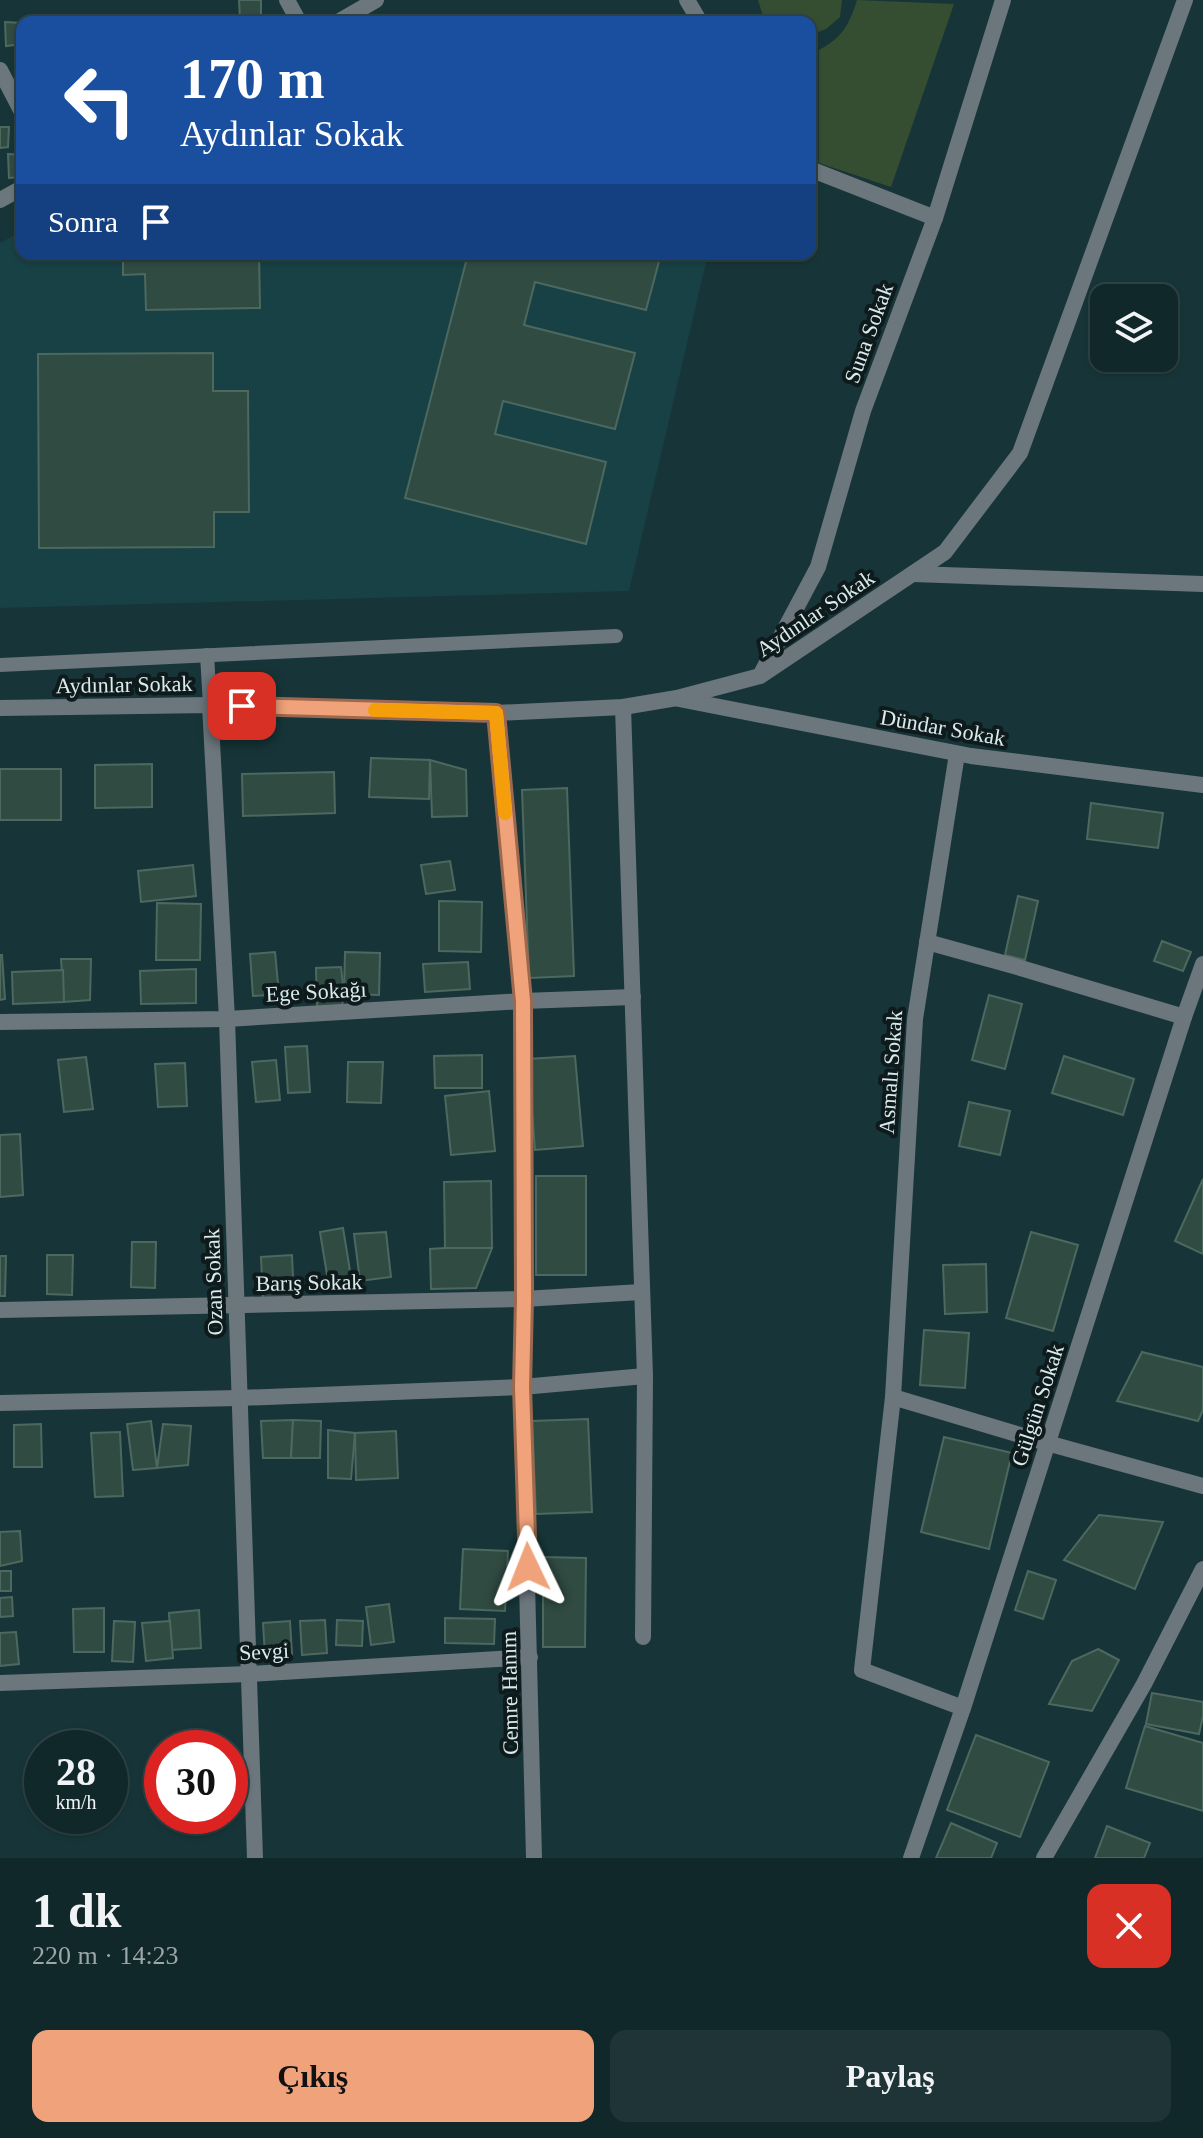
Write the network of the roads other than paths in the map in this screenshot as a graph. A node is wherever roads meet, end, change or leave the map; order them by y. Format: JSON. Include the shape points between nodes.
{"nodes":[{"id":1,"x":376,"y":0,"type":"edge"},
{"id":2,"x":1003,"y":0,"type":"edge"},
{"id":3,"x":1185,"y":0,"type":"edge"},
{"id":4,"x":356,"y":5,"type":"edge"},
{"id":5,"x":0,"y":70,"type":"edge"},
{"id":6,"x":16,"y":101,"type":"edge"},
{"id":7,"x":816,"y":171,"type":"edge"},
{"id":8,"x":935,"y":218,"type":"junction"},
{"id":9,"x":913,"y":574,"type":"junction"},
{"id":10,"x":1203,"y":584,"type":"edge"},
{"id":11,"x":616,"y":636,"type":"dead end"},
{"id":12,"x":207,"y":655,"type":"junction"},
{"id":13,"x":0,"y":665,"type":"edge"},
{"id":14,"x":760,"y":676,"type":"junction"},
{"id":15,"x":677,"y":698,"type":"junction"},
{"id":16,"x":210,"y":705,"type":"junction"},
{"id":17,"x":623,"y":707,"type":"junction"},
{"id":18,"x":0,"y":708,"type":"edge"},
{"id":19,"x":496,"y":713,"type":"junction"},
{"id":20,"x":957,"y":754,"type":"junction"},
{"id":21,"x":1203,"y":785,"type":"edge"},
{"id":22,"x":927,"y":942,"type":"junction"},
{"id":23,"x":1203,"y":964,"type":"edge"},
{"id":24,"x":633,"y":997,"type":"junction"},
{"id":25,"x":523,"y":1001,"type":"junction"},
{"id":26,"x":1184,"y":1017,"type":"junction"},
{"id":27,"x":227,"y":1019,"type":"junction"},
{"id":28,"x":0,"y":1022,"type":"edge"},
{"id":29,"x":641,"y":1292,"type":"junction"},
{"id":30,"x":524,"y":1299,"type":"junction"},
{"id":31,"x":236,"y":1306,"type":"junction"},
{"id":32,"x":0,"y":1310,"type":"edge"},
{"id":33,"x":645,"y":1376,"type":"junction"},
{"id":34,"x":522,"y":1387,"type":"junction"},
{"id":35,"x":893,"y":1397,"type":"junction"},
{"id":36,"x":239,"y":1398,"type":"junction"},
{"id":37,"x":0,"y":1403,"type":"edge"},
{"id":38,"x":1047,"y":1443,"type":"junction"},
{"id":39,"x":1203,"y":1486,"type":"edge"},
{"id":40,"x":1203,"y":1569,"type":"edge"},
{"id":41,"x":643,"y":1637,"type":"dead end"},
{"id":42,"x":530,"y":1657,"type":"junction"},
{"id":43,"x":249,"y":1674,"type":"junction"},
{"id":44,"x":0,"y":1683,"type":"edge"},
{"id":45,"x":963,"y":1708,"type":"junction"},
{"id":46,"x":255,"y":1858,"type":"edge"},
{"id":47,"x":534,"y":1858,"type":"edge"},
{"id":48,"x":911,"y":1858,"type":"edge"},
{"id":49,"x":1044,"y":1858,"type":"edge"}],
"edges":[{"from":1,"to":4,"type":"street"},
{"from":2,"to":8,"type":"street","name":"Suna Sokak"},
{"from":3,"to":9,"type":"street","name":"Aydınlar Sokak","via":[[1020,453],[945,552]]},
{"from":5,"to":6,"type":"street"},
{"from":7,"to":8,"type":"street"},
{"from":8,"to":14,"type":"street","name":"Suna Sokak","via":[[863,411],[818,567]]},
{"from":9,"to":10,"type":"street"},
{"from":9,"to":14,"type":"street","name":"Aydınlar Sokak"},
{"from":11,"to":12,"type":"lane"},
{"from":12,"to":13,"type":"lane"},
{"from":12,"to":16,"type":"lane"},
{"from":14,"to":15,"type":"street","name":"Aydınlar Sokak"},
{"from":15,"to":17,"type":"street","name":"Aydınlar Sokak"},
{"from":15,"to":20,"type":"street","name":"Dündar Sokak"},
{"from":16,"to":18,"type":"street","name":"Aydınlar Sokak"},
{"from":16,"to":19,"type":"street","name":"Aydınlar Sokak"},
{"from":16,"to":27,"type":"street","name":"Ozan Sokak"},
{"from":17,"to":19,"type":"street","name":"Aydınlar Sokak"},
{"from":17,"to":24,"type":"street"},
{"from":19,"to":25,"type":"street","name":"Cemre Hanım"},
{"from":20,"to":21,"type":"street","name":"Dündar Sokak"},
{"from":20,"to":22,"type":"street","name":"Asmalı Sokak"},
{"from":22,"to":26,"type":"street"},
{"from":22,"to":35,"type":"street","name":"Asmalı Sokak","via":[[915,1019]]},
{"from":23,"to":26,"type":"street","name":"Gülgün Sokak"},
{"from":24,"to":25,"type":"street","name":"Ege Sokağı"},
{"from":24,"to":29,"type":"street"},
{"from":25,"to":27,"type":"street","name":"Ege Sokağı"},
{"from":25,"to":30,"type":"street","name":"Cemre Hanım"},
{"from":26,"to":38,"type":"street","name":"Gülgün Sokak"},
{"from":27,"to":28,"type":"street","name":"Ege Sokağı"},
{"from":27,"to":31,"type":"street","name":"Ozan Sokak"},
{"from":29,"to":30,"type":"street","name":"Barış Sokak"},
{"from":29,"to":33,"type":"street"},
{"from":30,"to":31,"type":"street","name":"Barış Sokak"},
{"from":30,"to":34,"type":"street","name":"Cemre Hanım"},
{"from":31,"to":32,"type":"street","name":"Barış Sokak"},
{"from":31,"to":36,"type":"street","name":"Ozan Sokak"},
{"from":33,"to":34,"type":"street"},
{"from":33,"to":41,"type":"street"},
{"from":34,"to":36,"type":"street"},
{"from":34,"to":42,"type":"street","name":"Cemre Hanım"},
{"from":35,"to":38,"type":"street"},
{"from":35,"to":45,"type":"street","name":"Asmalı Sokak","via":[[862,1670]]},
{"from":36,"to":37,"type":"street"},
{"from":36,"to":43,"type":"street","name":"Ozan Sokak"},
{"from":38,"to":39,"type":"street"},
{"from":38,"to":45,"type":"street","name":"Gülgün Sokak"},
{"from":40,"to":49,"type":"street"},
{"from":42,"to":43,"type":"street","name":"Sevgi"},
{"from":42,"to":47,"type":"street","name":"Cemre Hanım"},
{"from":43,"to":44,"type":"street","name":"Sevgi"},
{"from":43,"to":46,"type":"street","name":"Ozan Sokak"},
{"from":45,"to":48,"type":"street","name":"Gülgün Sokak"}]}
